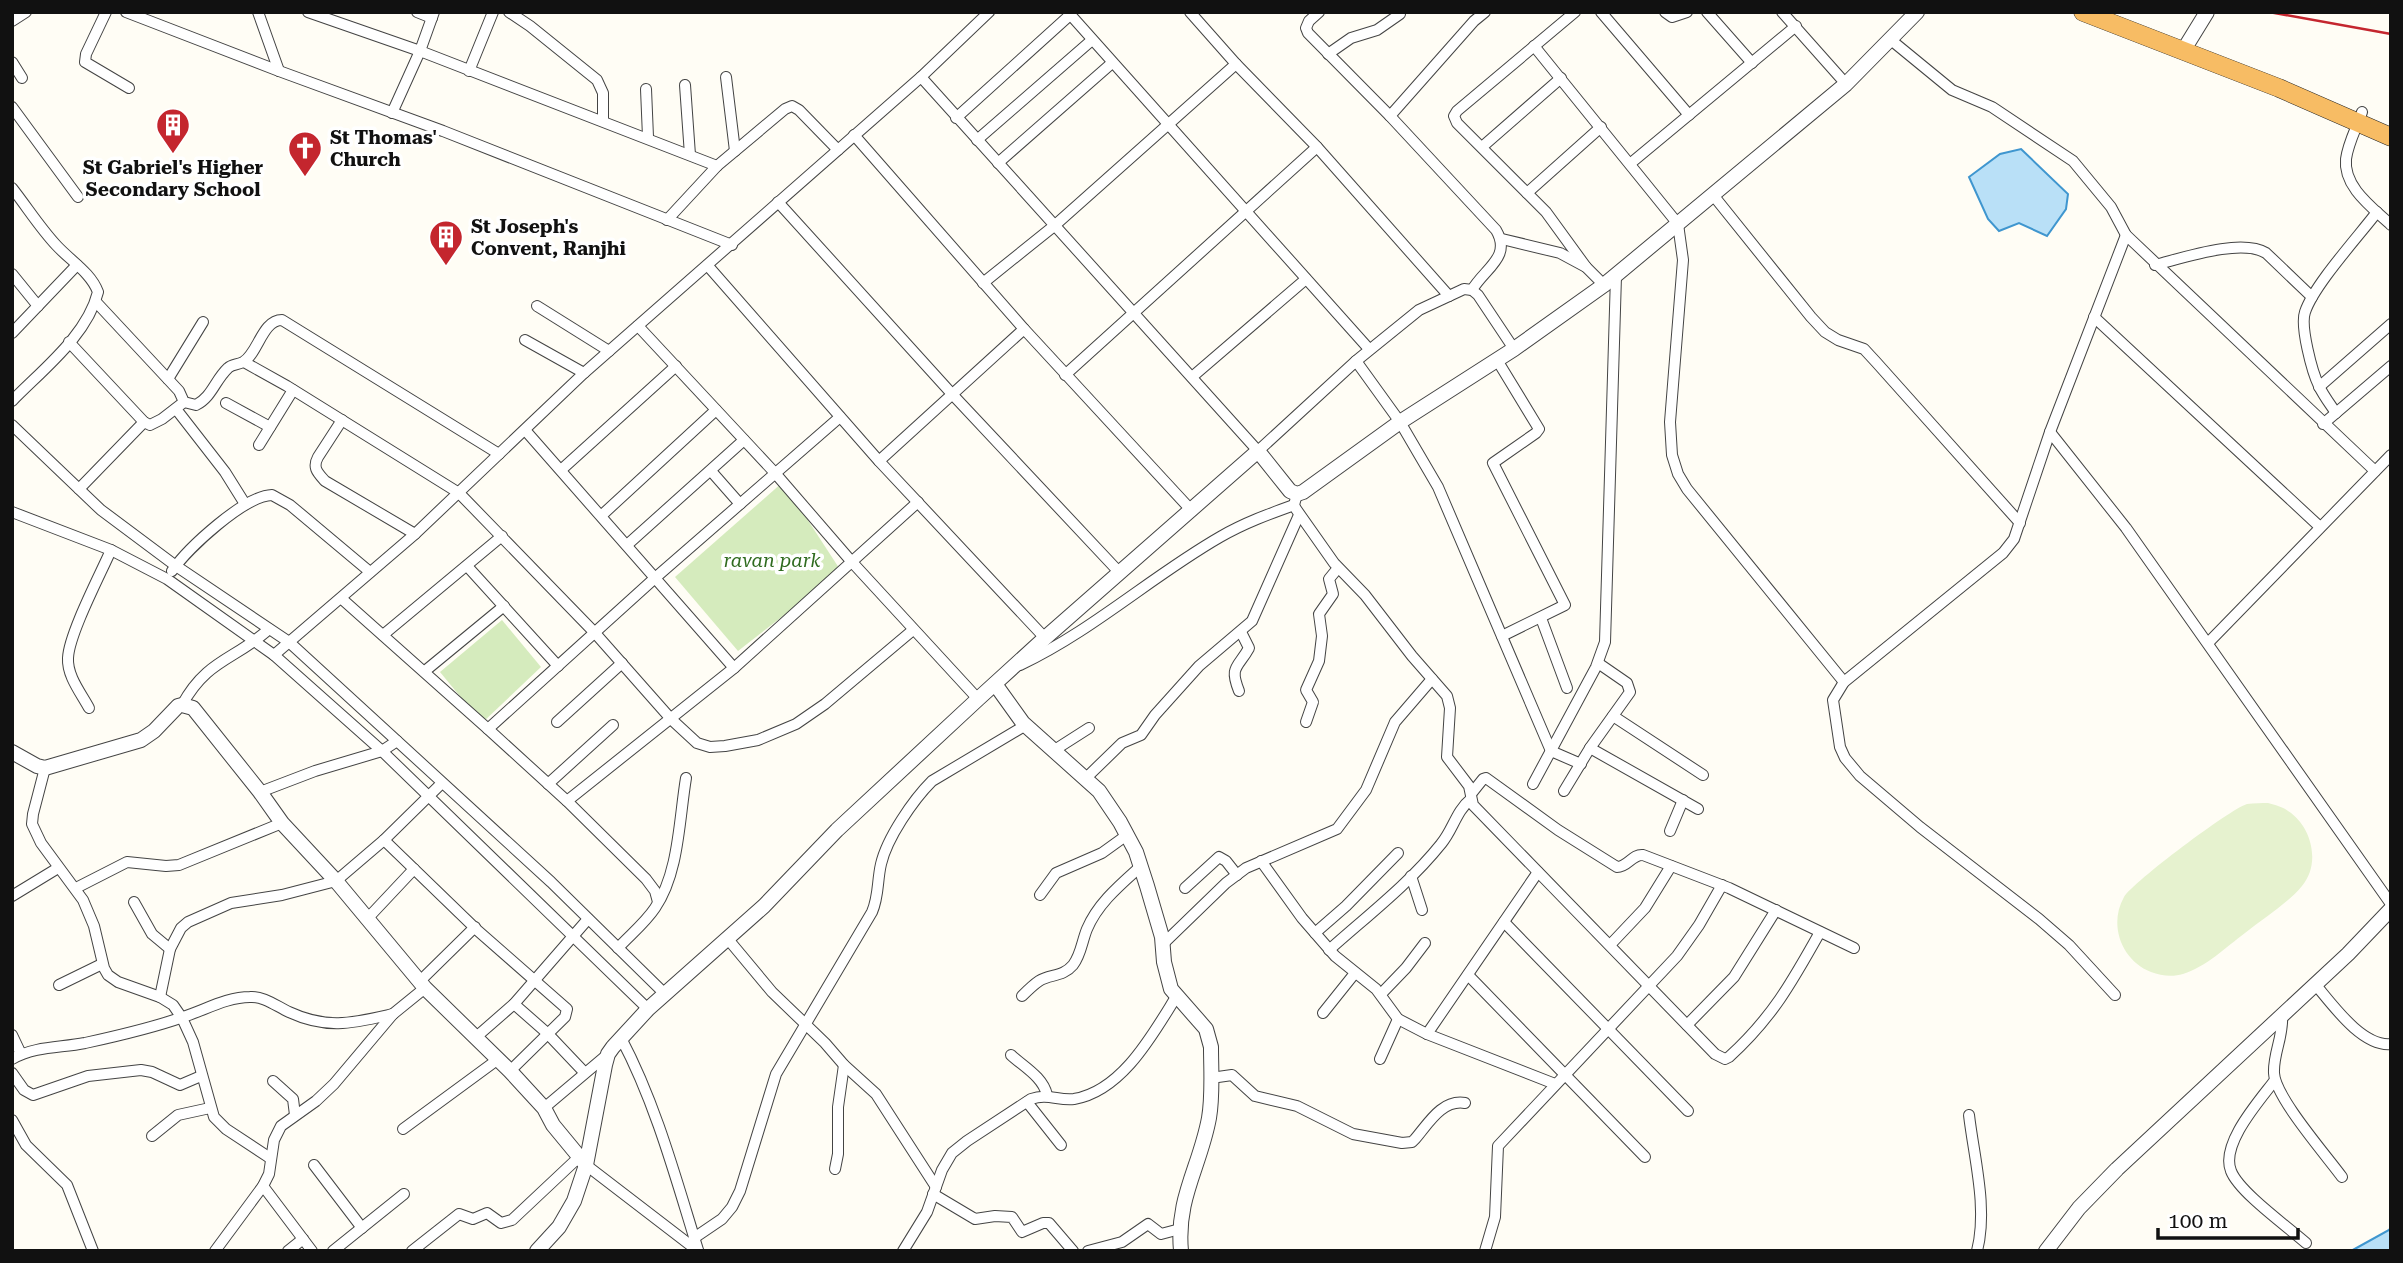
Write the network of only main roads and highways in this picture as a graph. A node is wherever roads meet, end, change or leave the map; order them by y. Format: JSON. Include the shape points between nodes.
{"nodes":[{"id":1,"x":2083,"y":12,"type":"edge"},
{"id":2,"x":2114,"y":12,"type":"edge"},
{"id":3,"x":2185,"y":47,"type":"junction"},
{"id":4,"x":2360,"y":117,"type":"junction"},
{"id":5,"x":2391,"y":125,"type":"edge"},
{"id":6,"x":2391,"y":137,"type":"edge"}],
"edges":[{"from":1,"to":3,"type":"highway"},
{"from":2,"to":3,"type":"highway"},
{"from":3,"to":4,"type":"highway"},
{"from":4,"to":5,"type":"highway"},
{"from":4,"to":6,"type":"highway"}]}
